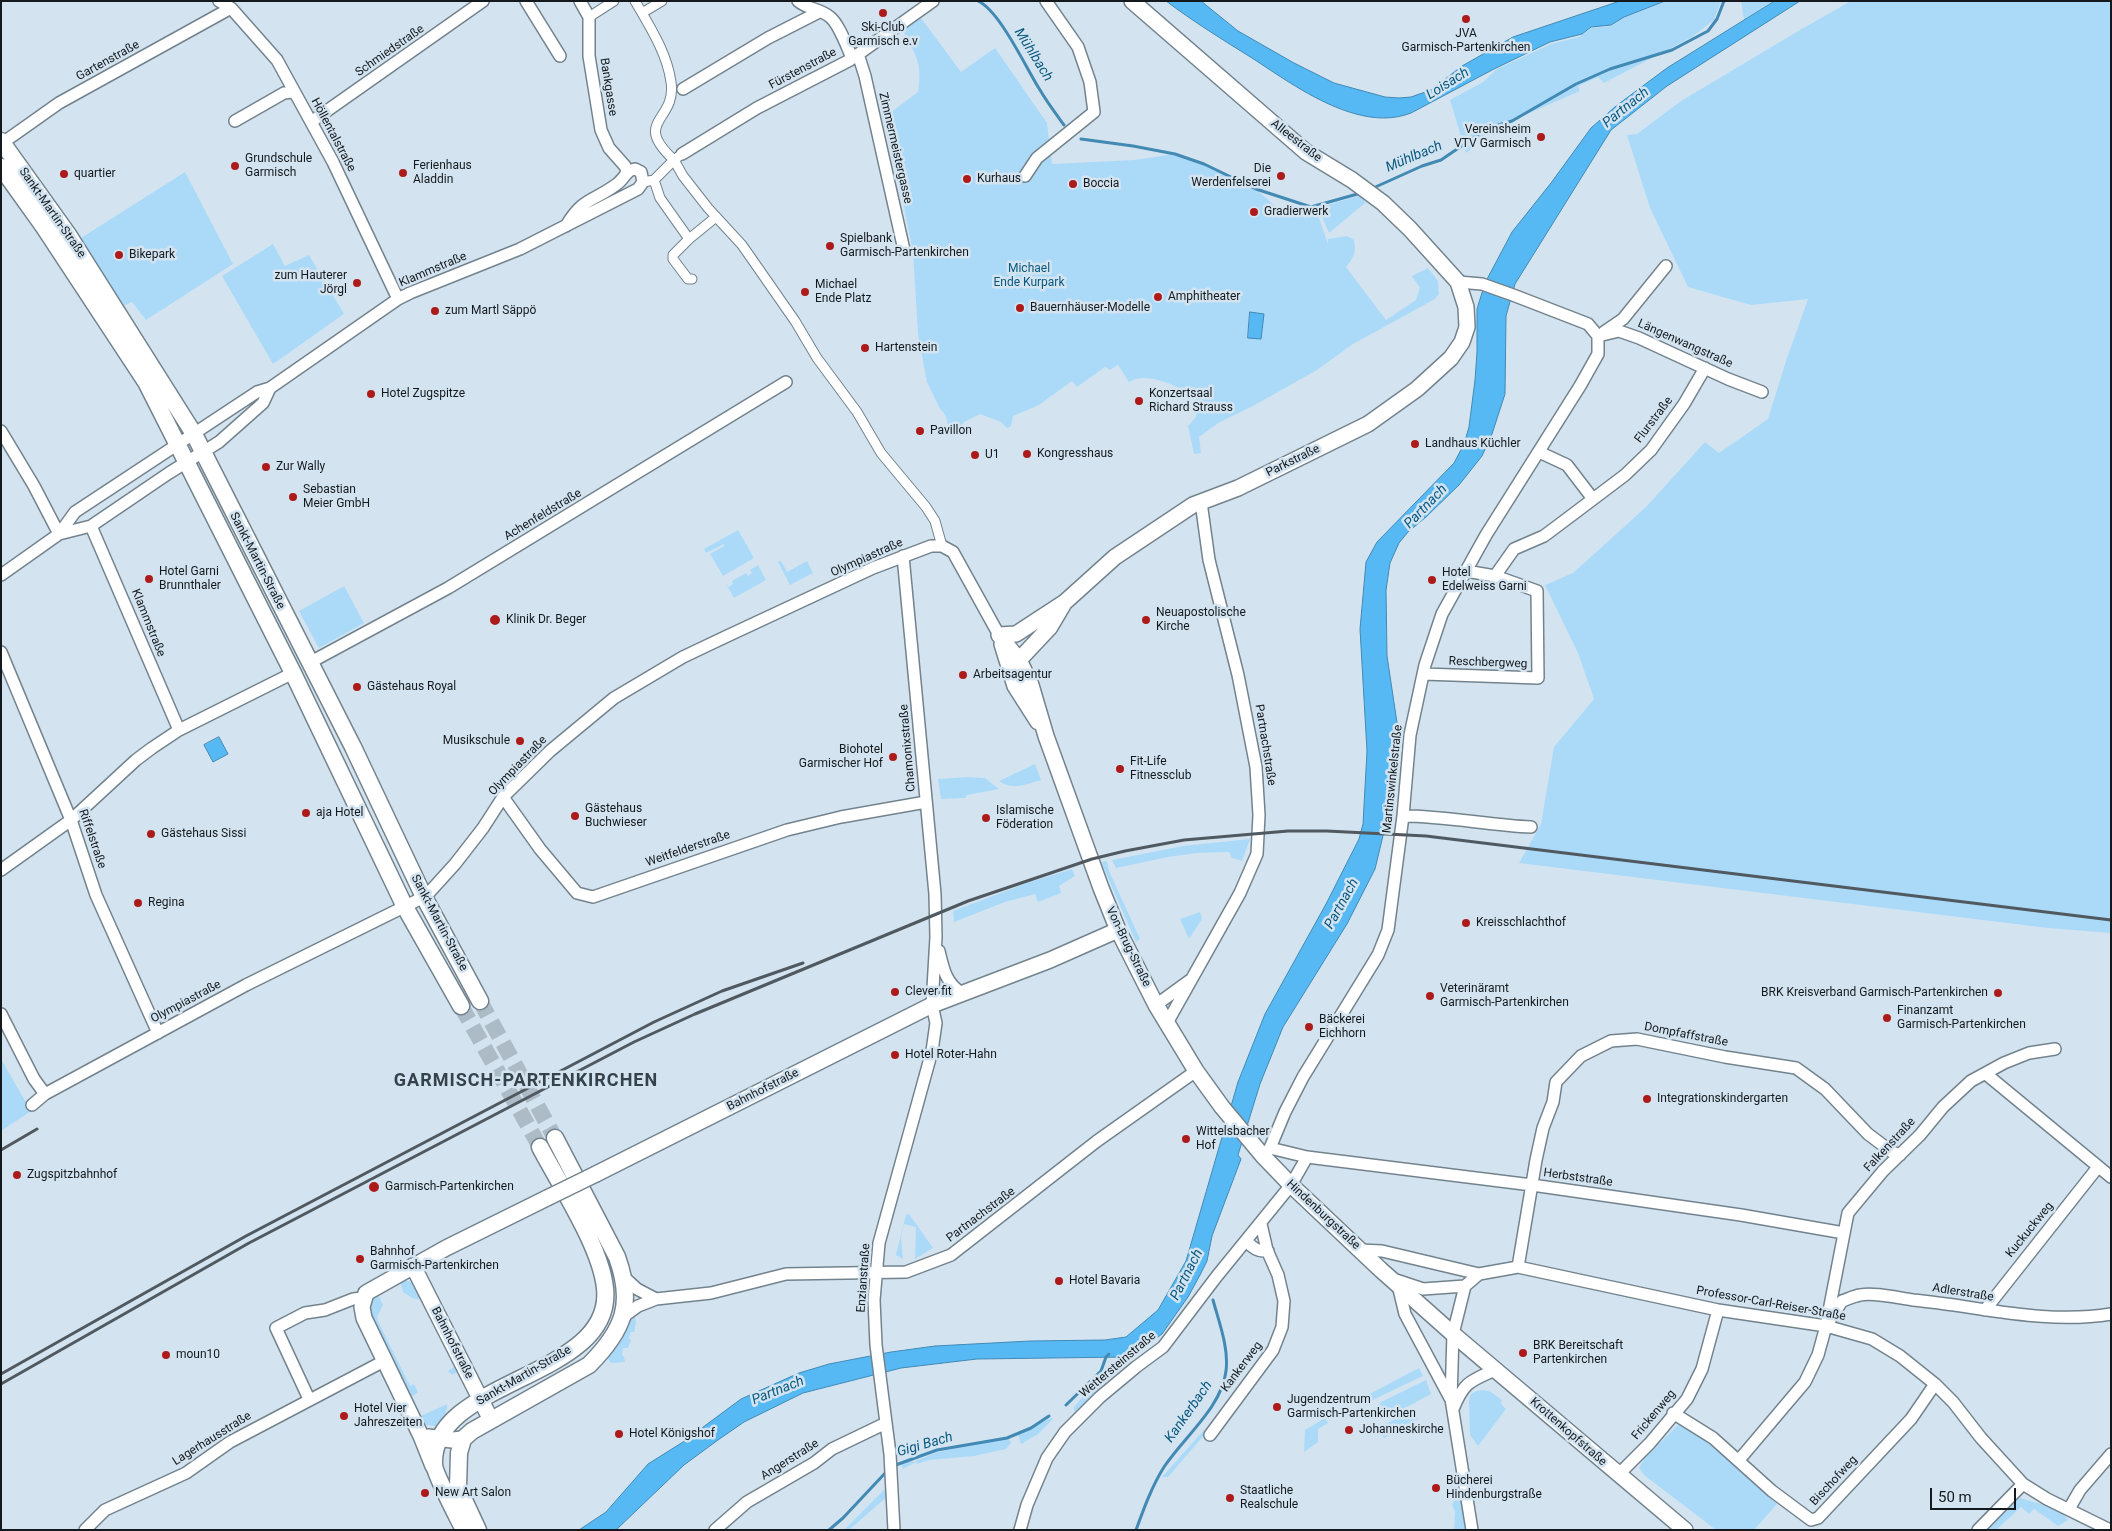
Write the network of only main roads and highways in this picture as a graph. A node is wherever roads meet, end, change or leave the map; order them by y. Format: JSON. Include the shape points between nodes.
{"nodes":[{"id":1,"x":2,"y":142,"type":"edge"},
{"id":2,"x":1,"y":167,"type":"edge"},
{"id":3,"x":480,"y":1001,"type":"tunnel mouth"},
{"id":4,"x":461,"y":1006,"type":"tunnel mouth"},
{"id":5,"x":555,"y":1138,"type":"tunnel mouth"},
{"id":6,"x":540,"y":1147,"type":"tunnel mouth"},
{"id":7,"x":464,"y":1530,"type":"edge"},
{"id":8,"x":478,"y":1530,"type":"edge"}],
"edges":[{"from":1,"to":3,"type":"main road","name":"Sankt-Martin-Straße","via":[[69,236],[194,434],[353,747],[424,897]]},
{"from":2,"to":4,"type":"main road","name":"Sankt-Martin-Straße","via":[[146,382],[293,672],[405,907]]},
{"from":5,"to":8,"type":"main road","name":"Sankt-Martin-Straße","via":[[609,1238],[625,1278],[626,1304],[622,1320],[589,1365],[472,1430],[461,1446],[458,1487]]},
{"from":6,"to":7,"type":"main road","name":"Sankt-Martin-Straße","via":[[593,1248],[605,1288],[605,1303],[598,1322],[583,1342],[548,1365],[481,1400],[447,1425],[434,1466]]}]}
